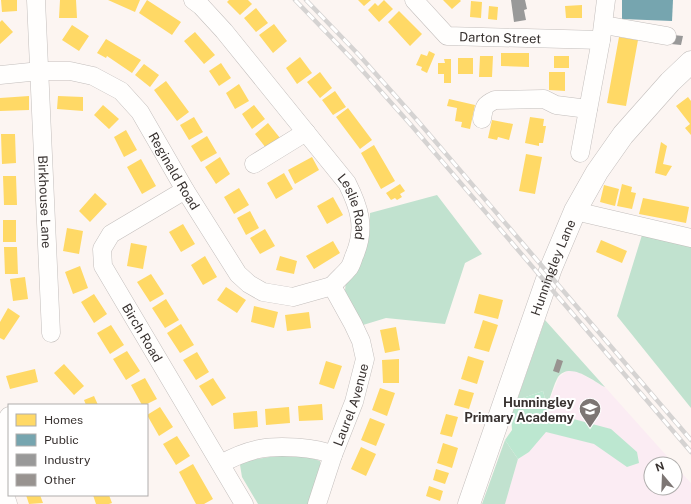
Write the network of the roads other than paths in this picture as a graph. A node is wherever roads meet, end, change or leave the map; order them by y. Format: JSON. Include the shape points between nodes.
{"nodes":[{"id":1,"x":36,"y":0,"type":"edge"},
{"id":2,"x":193,"y":0,"type":"edge"},
{"id":3,"x":414,"y":0,"type":"edge"},
{"id":4,"x":606,"y":0,"type":"edge"},
{"id":5,"x":603,"y":32,"type":"junction"},
{"id":6,"x":667,"y":36,"type":"dead end"},
{"id":7,"x":690,"y":64,"type":"edge"},
{"id":8,"x":40,"y":71,"type":"junction"},
{"id":9,"x":0,"y":75,"type":"edge"},
{"id":10,"x":588,"y":109,"type":"junction"},
{"id":11,"x":482,"y":119,"type":"dead end"},
{"id":12,"x":306,"y":132,"type":"junction"},
{"id":13,"x":580,"y":153,"type":"dead end"},
{"id":14,"x":254,"y":164,"type":"dead end"},
{"id":15,"x":185,"y":190,"type":"junction"},
{"id":16,"x":575,"y":211,"type":"junction"},
{"id":17,"x":691,"y":238,"type":"edge"},
{"id":18,"x":332,"y":286,"type":"junction"},
{"id":19,"x":51,"y":333,"type":"dead end"},
{"id":20,"x":3,"y":425,"type":"edge"},
{"id":21,"x":333,"y":455,"type":"junction"},
{"id":22,"x":221,"y":464,"type":"junction"},
{"id":23,"x":0,"y":474,"type":"edge"},
{"id":24,"x":241,"y":503,"type":"edge"},
{"id":25,"x":8,"y":504,"type":"edge"},
{"id":26,"x":317,"y":504,"type":"edge"},
{"id":27,"x":469,"y":504,"type":"edge"}],
"edges":[{"from":1,"to":8,"type":"street","name":"Birkhouse Lane"},
{"from":2,"to":12,"type":"street","name":"Leslie Road","via":[[224,31]]},
{"from":3,"to":5,"type":"street","name":"Darton Street","via":[[447,36]]},
{"from":4,"to":5,"type":"street"},
{"from":5,"to":6,"type":"street","name":"Darton Street"},
{"from":5,"to":10,"type":"street"},
{"from":7,"to":16,"type":"main road","name":"Hunningley Lane","via":[[622,135]]},
{"from":8,"to":9,"type":"street","name":"Reginald Road"},
{"from":8,"to":15,"type":"street","name":"Reginald Road","via":[[70,71],[93,76],[121,91],[140,112]]},
{"from":8,"to":19,"type":"street","name":"Birkhouse Lane"},
{"from":10,"to":11,"type":"street","via":[[556,105],[544,99],[496,100],[484,107]]},
{"from":10,"to":13,"type":"street"},
{"from":12,"to":14,"type":"street"},
{"from":12,"to":18,"type":"street","name":"Leslie Road","via":[[347,183],[355,198],[362,228],[360,243],[350,267]]},
{"from":15,"to":18,"type":"street","name":"Reginald Road","via":[[238,274],[249,284],[264,292],[293,297]]},
{"from":15,"to":22,"type":"street","name":"Birch Road","via":[[111,234],[102,249],[103,266]]},
{"from":16,"to":17,"type":"street"},
{"from":16,"to":27,"type":"main road","name":"Hunningley Lane","via":[[552,268]]},
{"from":18,"to":21,"type":"street","name":"Laurel Avenue","via":[[361,341],[365,359],[354,402]]},
{"from":20,"to":23,"type":"street"},
{"from":21,"to":22,"type":"street","via":[[324,451],[291,447],[260,449],[233,457]]},
{"from":21,"to":26,"type":"street","name":"Laurel Avenue"},
{"from":22,"to":24,"type":"street","name":"Birch Road"},
{"from":23,"to":25,"type":"street"}]}
